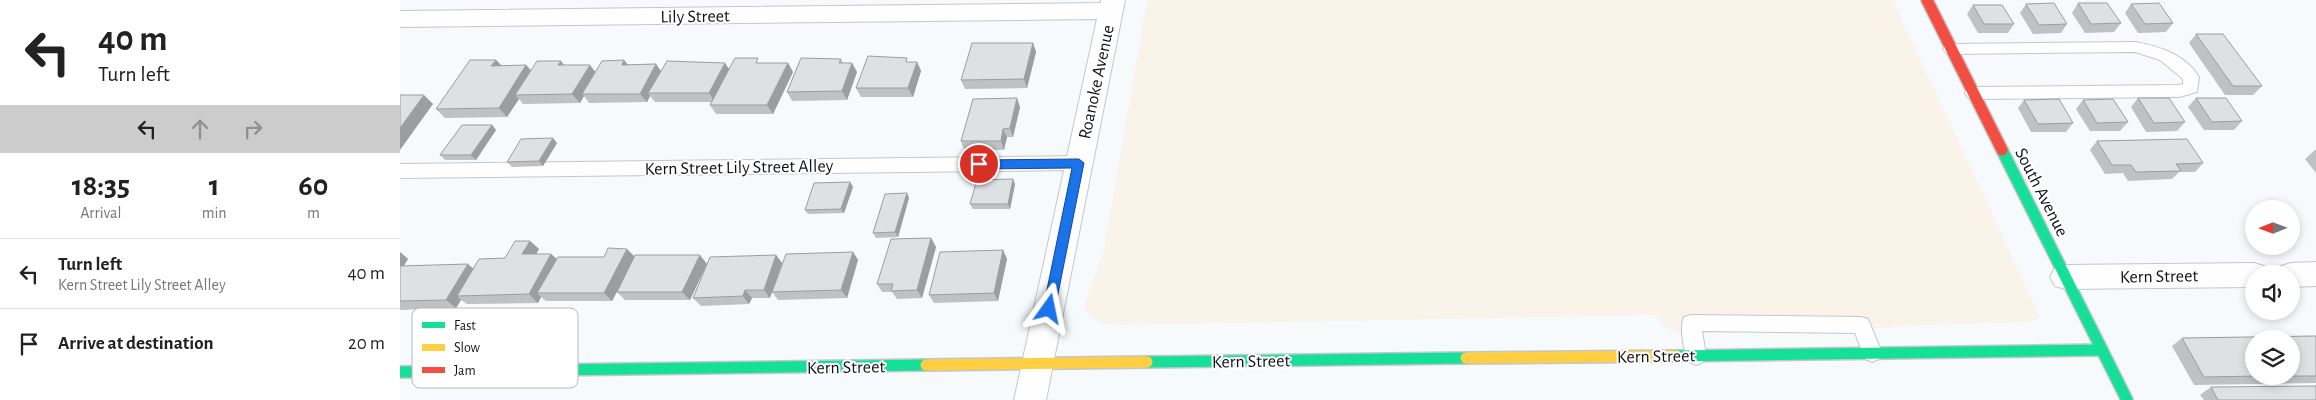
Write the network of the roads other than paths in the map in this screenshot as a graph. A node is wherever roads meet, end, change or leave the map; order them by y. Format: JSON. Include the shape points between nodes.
{"nodes":[{"id":1,"x":1926,"y":0,"type":"edge"},
{"id":2,"x":1112,"y":5,"type":"edge"},
{"id":3,"x":400,"y":19,"type":"edge"},
{"id":4,"x":1951,"y":49,"type":"junction"},
{"id":5,"x":1973,"y":93,"type":"junction"},
{"id":6,"x":1079,"y":163,"type":"junction"},
{"id":7,"x":400,"y":172,"type":"edge"},
{"id":8,"x":2300,"y":274,"type":"edge"},
{"id":9,"x":2316,"y":274,"type":"edge"},
{"id":10,"x":2245,"y":275,"type":"edge"},
{"id":11,"x":2065,"y":277,"type":"junction"},
{"id":12,"x":2102,"y":350,"type":"junction"},
{"id":13,"x":1872,"y":353,"type":"junction"},
{"id":14,"x":1696,"y":356,"type":"junction"},
{"id":15,"x":1038,"y":364,"type":"junction"},
{"id":16,"x":578,"y":370,"type":"edge"},
{"id":17,"x":1030,"y":400,"type":"edge"},
{"id":18,"x":2126,"y":400,"type":"edge"}],
"edges":[{"from":1,"to":4,"type":"street","name":"South Avenue"},
{"from":2,"to":3,"type":"street","name":"Lily Street"},
{"from":2,"to":6,"type":"street","name":"Roanoke Avenue"},
{"from":4,"to":5,"type":"street","name":"South Avenue"},
{"from":4,"to":5,"type":"lane","via":[[2135,47],[2158,50],[2191,77],[2191,88],[2179,91]]},
{"from":5,"to":11,"type":"street","name":"South Avenue"},
{"from":6,"to":7,"type":"lane","name":"Kern Street Lily Street Alley"},
{"from":6,"to":15,"type":"street","name":"Roanoke Avenue"},
{"from":8,"to":9,"type":"street"},
{"from":10,"to":11,"type":"street","name":"Kern Street"},
{"from":11,"to":12,"type":"street","name":"South Avenue"},
{"from":12,"to":13,"type":"street","name":"Kern Street"},
{"from":12,"to":18,"type":"street","name":"South Avenue"},
{"from":13,"to":14,"type":"street","name":"Kern Street"},
{"from":13,"to":14,"type":"lane","via":[[1861,325],[1692,323]]},
{"from":14,"to":15,"type":"street","name":"Kern Street"},
{"from":15,"to":16,"type":"street","name":"Kern Street"},
{"from":15,"to":17,"type":"street","name":"Roanoke Avenue"}]}
